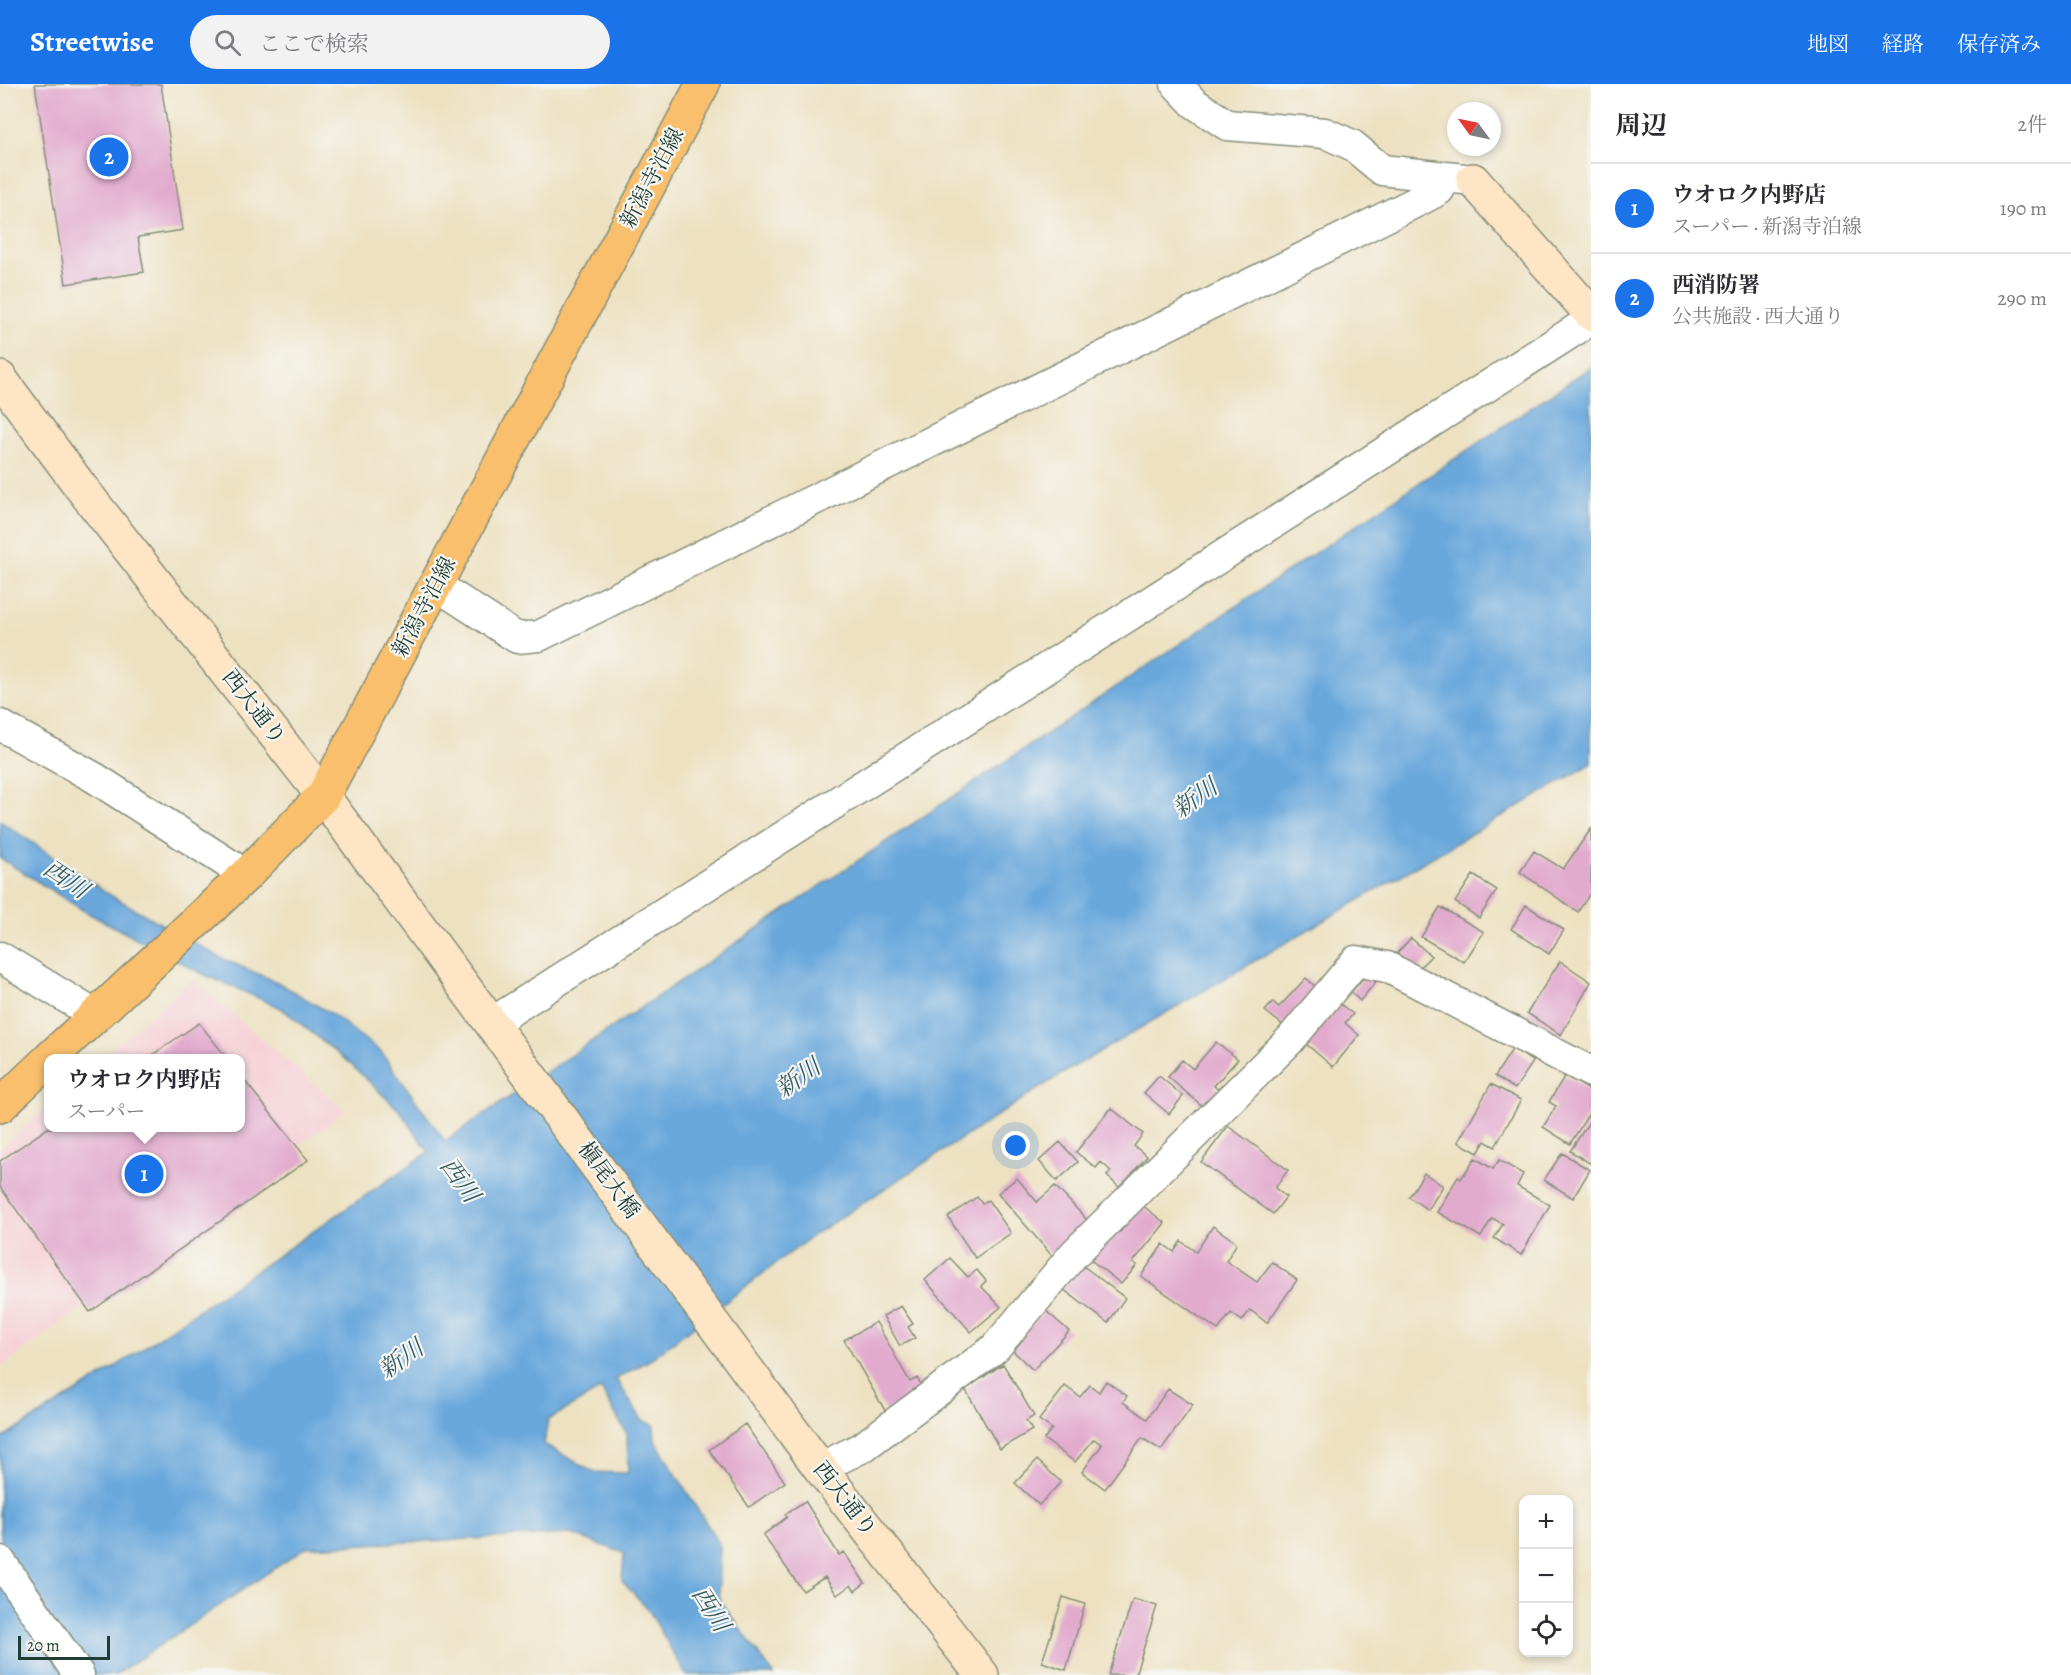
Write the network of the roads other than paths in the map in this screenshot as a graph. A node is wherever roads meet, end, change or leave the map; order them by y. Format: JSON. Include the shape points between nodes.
{"nodes":[{"id":1,"x":703,"y":84,"type":"edge"},
{"id":2,"x":1176,"y":84,"type":"edge"},
{"id":3,"x":1459,"y":179,"type":"junction"},
{"id":4,"x":1591,"y":314,"type":"edge"},
{"id":5,"x":1591,"y":320,"type":"edge"},
{"id":6,"x":0,"y":378,"type":"edge"},
{"id":7,"x":436,"y":585,"type":"junction"},
{"id":8,"x":0,"y":725,"type":"edge"},
{"id":9,"x":323,"y":796,"type":"junction"},
{"id":10,"x":246,"y":875,"type":"junction"},
{"id":11,"x":0,"y":957,"type":"edge"},
{"id":12,"x":95,"y":1015,"type":"junction"},
{"id":13,"x":499,"y":1030,"type":"junction"},
{"id":14,"x":54,"y":1054,"type":"edge"},
{"id":15,"x":44,"y":1064,"type":"edge"},
{"id":16,"x":1591,"y":1072,"type":"edge"},
{"id":17,"x":0,"y":1106,"type":"edge"},
{"id":18,"x":712,"y":1321,"type":"joint"},
{"id":19,"x":820,"y":1468,"type":"junction"},
{"id":20,"x":0,"y":1561,"type":"edge"},
{"id":21,"x":79,"y":1675,"type":"edge"},
{"id":22,"x":982,"y":1675,"type":"edge"}],
"edges":[{"from":1,"to":7,"type":"main road","name":"新潟寺泊線"},
{"from":2,"to":3,"type":"street","via":[[1194,103],[1227,125],[1325,133],[1352,145],[1382,170]]},
{"from":3,"to":4,"type":"street"},
{"from":3,"to":7,"type":"street","via":[[539,636],[517,638]]},
{"from":5,"to":13,"type":"street"},
{"from":6,"to":9,"type":"street","name":"西大通り"},
{"from":7,"to":9,"type":"main road","name":"新潟寺泊線"},
{"from":8,"to":10,"type":"street","via":[[95,778]]},
{"from":9,"to":10,"type":"main road","name":"新潟寺泊線"},
{"from":9,"to":13,"type":"street","name":"西大通り"},
{"from":10,"to":12,"type":"main road","name":"新潟寺泊線"},
{"from":11,"to":12,"type":"street"},
{"from":12,"to":14,"type":"main road","name":"新潟寺泊線"},
{"from":13,"to":18,"type":"street","name":"槇尾大橋"},
{"from":15,"to":17,"type":"main road","name":"新潟寺泊線"},
{"from":16,"to":19,"type":"street","via":[[1387,967],[1356,961],[1290,1040],[1074,1254],[995,1348],[863,1447]]},
{"from":18,"to":19,"type":"street","name":"西大通り"},
{"from":19,"to":22,"type":"street","name":"西大通り"},
{"from":20,"to":21,"type":"street"}]}
